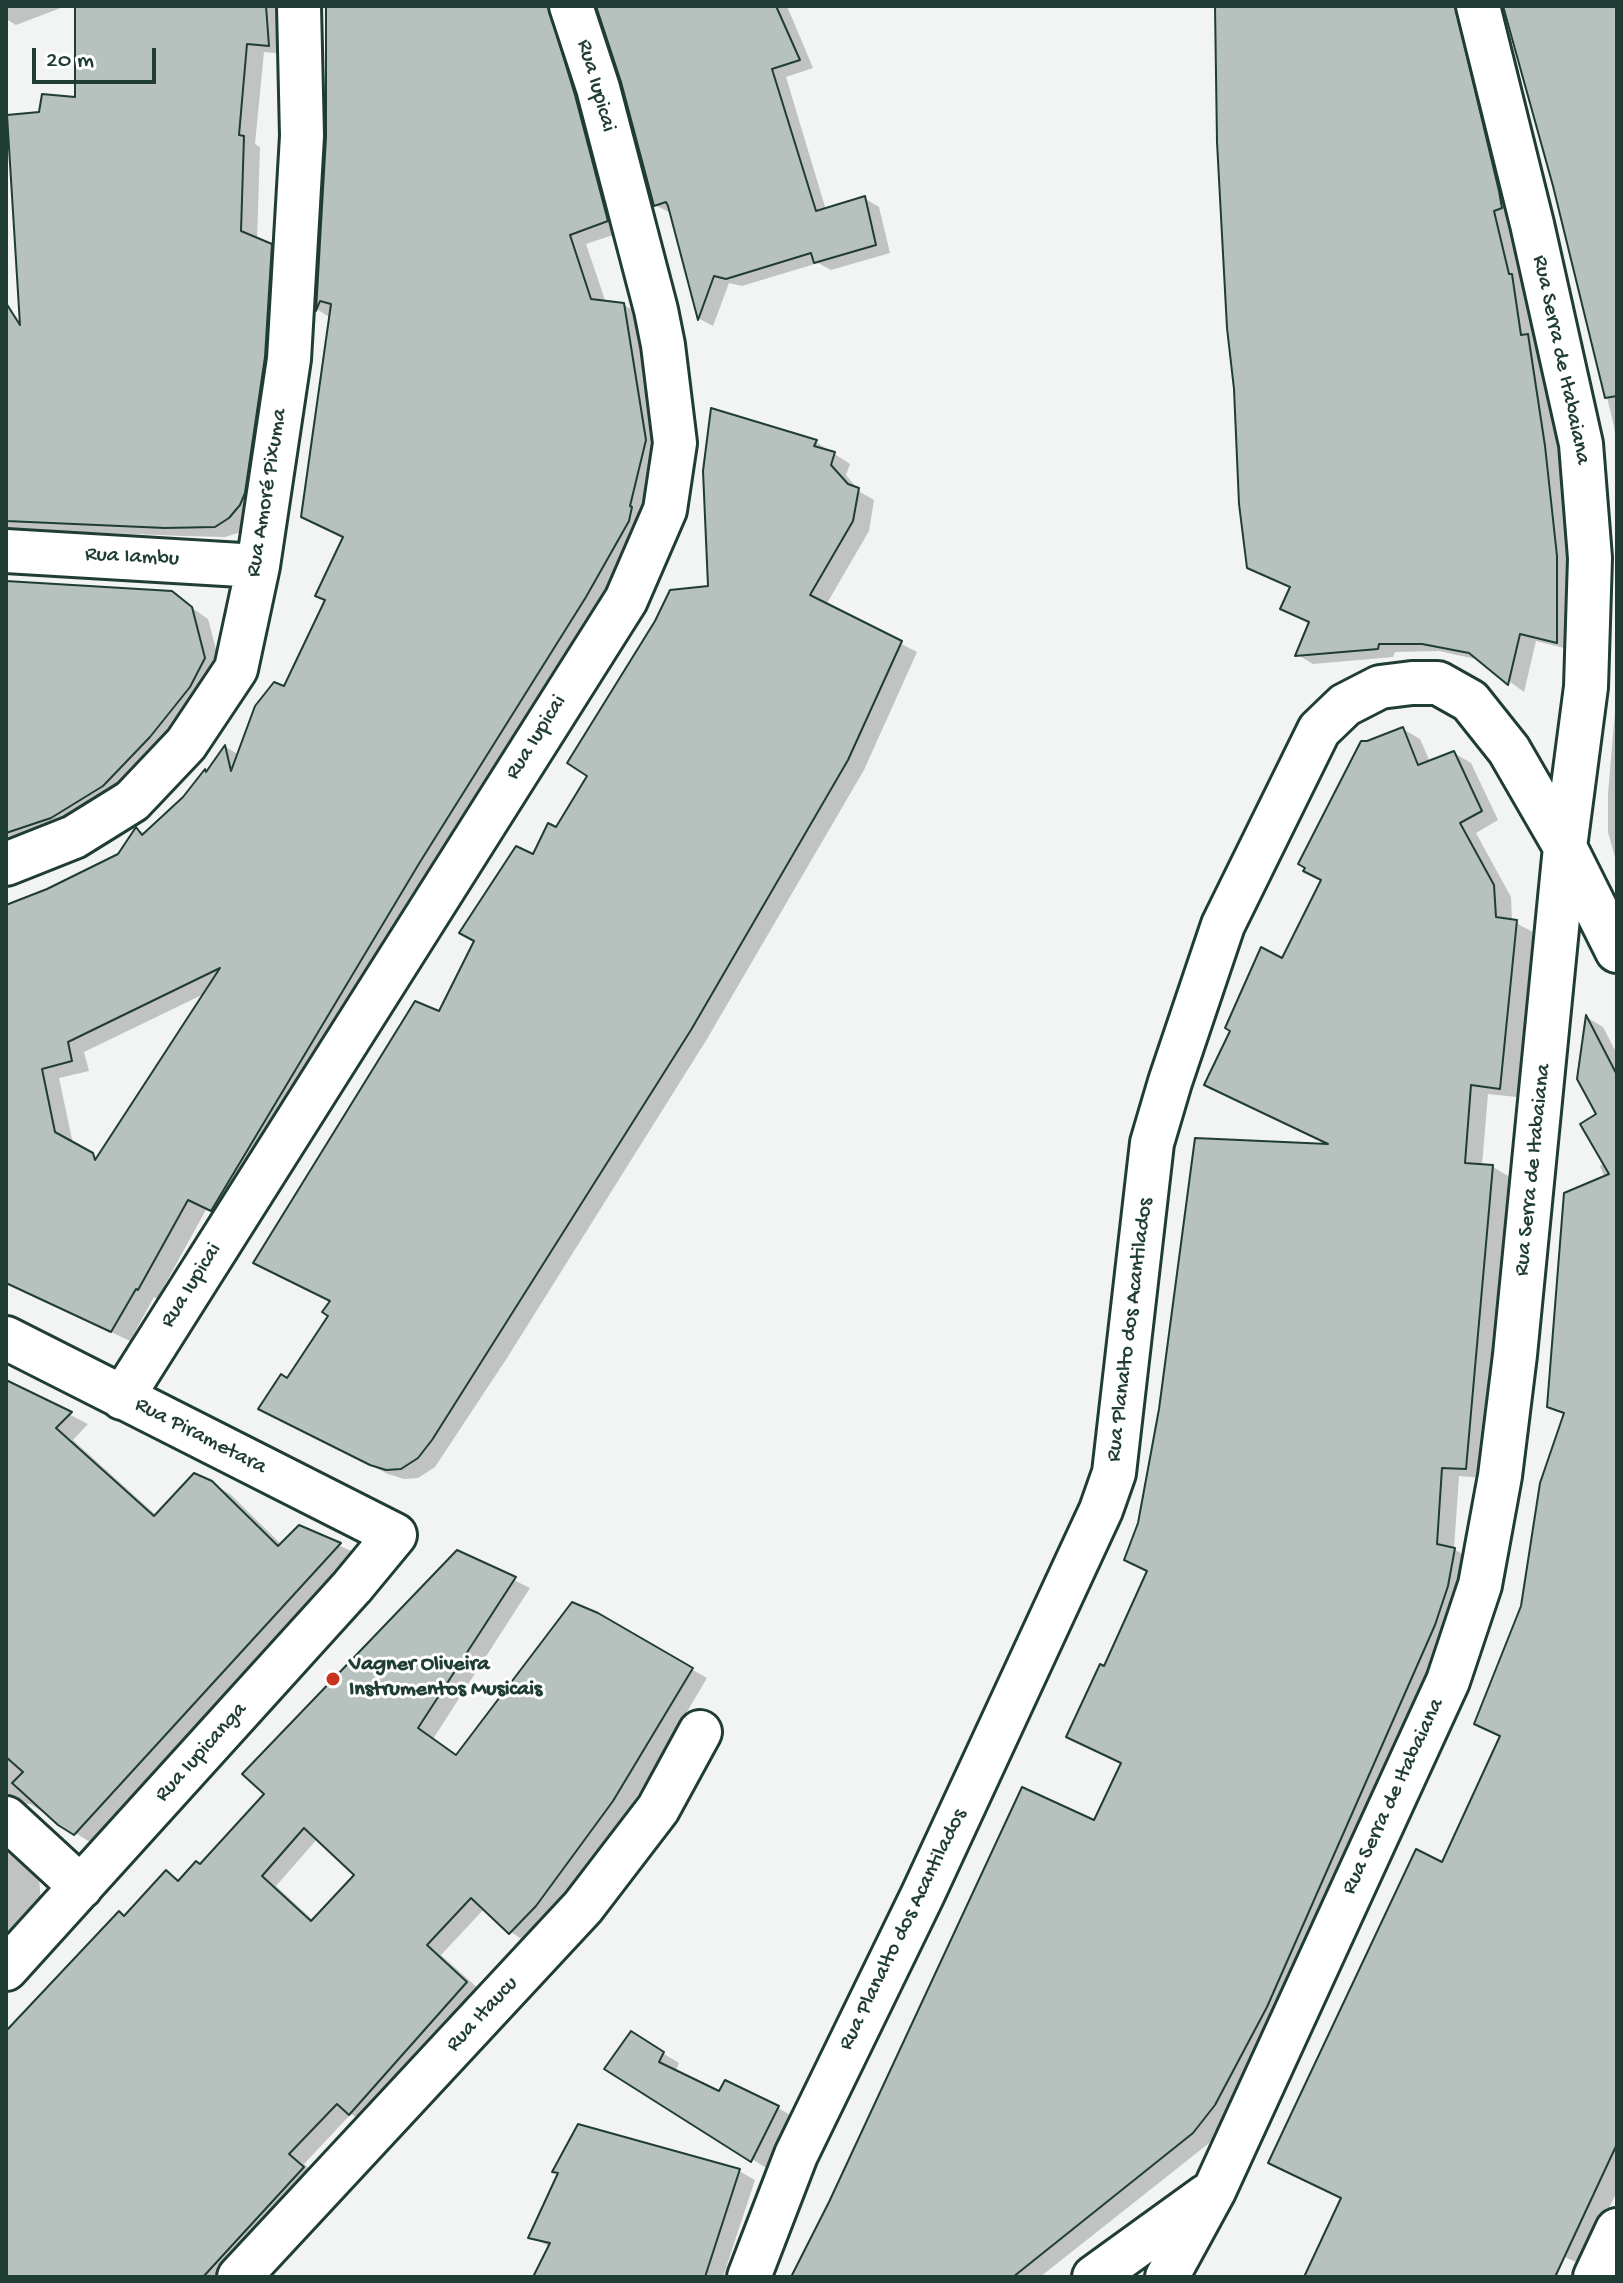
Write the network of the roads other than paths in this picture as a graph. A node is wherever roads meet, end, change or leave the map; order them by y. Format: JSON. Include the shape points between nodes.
{"nodes":[{"id":1,"x":299,"y":6,"type":"edge"},
{"id":2,"x":571,"y":6,"type":"edge"},
{"id":3,"x":1478,"y":6,"type":"edge"},
{"id":4,"x":6,"y":551,"type":"edge"},
{"id":5,"x":258,"y":566,"type":"junction"},
{"id":6,"x":1565,"y":847,"type":"junction"},
{"id":7,"x":6,"y":864,"type":"edge"},
{"id":8,"x":1617,"y":951,"type":"edge"},
{"id":9,"x":6,"y":1338,"type":"edge"},
{"id":10,"x":122,"y":1398,"type":"junction"},
{"id":11,"x":395,"y":1535,"type":"joint"},
{"id":12,"x":700,"y":1732,"type":"dead end"},
{"id":13,"x":6,"y":1818,"type":"edge"},
{"id":14,"x":81,"y":1887,"type":"junction"},
{"id":15,"x":6,"y":1969,"type":"edge"},
{"id":16,"x":1214,"y":2191,"type":"junction"},
{"id":17,"x":1617,"y":2230,"type":"edge"},
{"id":18,"x":239,"y":2277,"type":"edge"},
{"id":19,"x":749,"y":2277,"type":"edge"},
{"id":20,"x":1094,"y":2277,"type":"edge"},
{"id":21,"x":1167,"y":2277,"type":"edge"},
{"id":22,"x":1595,"y":2277,"type":"edge"}],
"edges":[{"from":1,"to":5,"type":"street","name":"Rua Amoré Pixuma","via":[[302,136],[289,359]]},
{"from":2,"to":10,"type":"street","name":"Rua Iupicai","via":[[602,103],[663,345],[675,443],[665,510],[626,600]]},
{"from":3,"to":6,"type":"street","name":"Rua Serra de Itabaiana","via":[[1581,444],[1590,558],[1586,673]]},
{"from":4,"to":5,"type":"street","name":"Rua Iambu"},
{"from":5,"to":7,"type":"street","name":"Rua Amoré Pixuma","via":[[236,669],[186,744],[132,801],[74,837]]},
{"from":6,"to":8,"type":"street","name":"Rua Planalto dos Acantilados"},
{"from":6,"to":16,"type":"street","name":"Rua Serra de Itabaiana","via":[[1515,1355],[1480,1585],[1448,1681]]},
{"from":6,"to":19,"type":"street","name":"Rua Planalto dos Acantilados","via":[[1509,750],[1470,701],[1438,683],[1380,687],[1345,705],[1319,730],[1223,925],[1152,1143],[1114,1473],[1105,1498],[796,2155]]},
{"from":9,"to":10,"type":"street","name":"Rua Pirametara"},
{"from":10,"to":11,"type":"street","name":"Rua Pirametara"},
{"from":11,"to":14,"type":"street","name":"Rua Iupicanga"},
{"from":12,"to":18,"type":"street","name":"Rua Itaucu","via":[[658,1809],[583,1907]]},
{"from":13,"to":14,"type":"street"},
{"from":14,"to":15,"type":"street","name":"Rua Iupicanga"},
{"from":16,"to":20,"type":"street"},
{"from":16,"to":21,"type":"street","name":"Rua Serra de Itabaiana"},
{"from":17,"to":22,"type":"street"}]}
